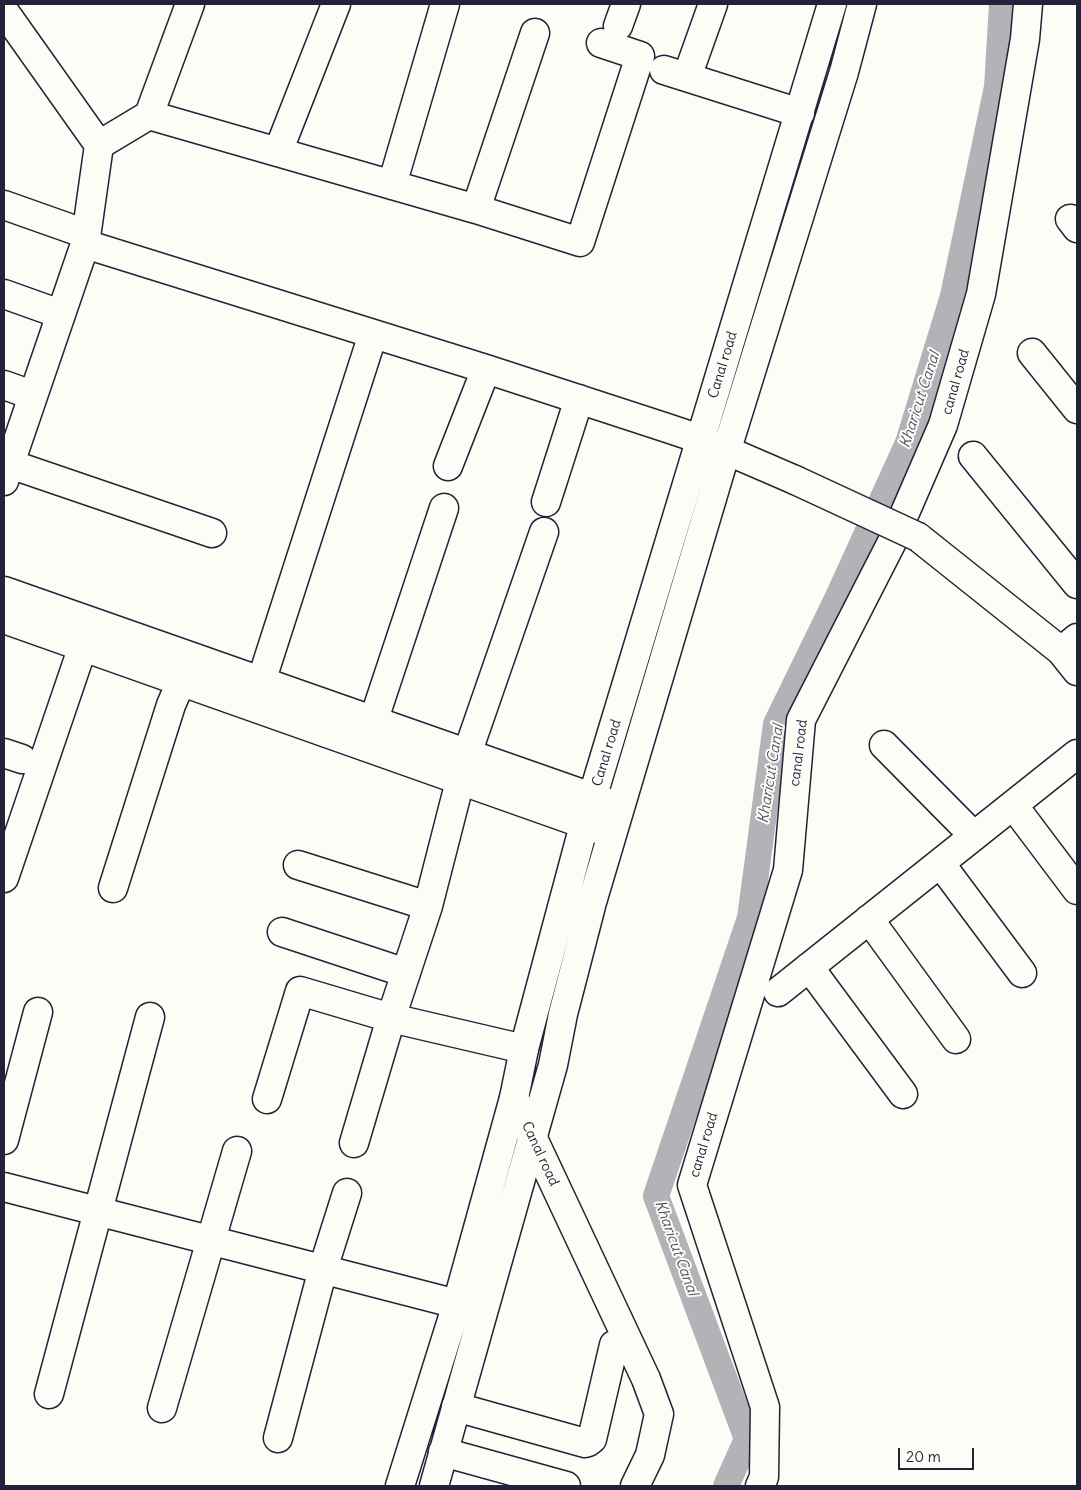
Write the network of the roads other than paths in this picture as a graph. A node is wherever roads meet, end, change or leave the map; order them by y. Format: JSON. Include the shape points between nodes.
{"nodes":[{"id":1,"x":190,"y":4,"type":"edge"},
{"id":2,"x":336,"y":4,"type":"edge"},
{"id":3,"x":445,"y":4,"type":"edge"},
{"id":4,"x":713,"y":4,"type":"edge"},
{"id":5,"x":832,"y":4,"type":"edge"},
{"id":6,"x":862,"y":4,"type":"edge"},
{"id":7,"x":1028,"y":4,"type":"edge"},
{"id":8,"x":4,"y":11,"type":"edge"},
{"id":9,"x":615,"y":24,"type":"edge"},
{"id":10,"x":535,"y":33,"type":"dead end"},
{"id":11,"x":800,"y":112,"type":"junction"},
{"id":12,"x":149,"y":115,"type":"junction"},
{"id":13,"x":99,"y":145,"type":"junction"},
{"id":14,"x":278,"y":152,"type":"junction"},
{"id":15,"x":392,"y":185,"type":"junction"},
{"id":16,"x":4,"y":205,"type":"edge"},
{"id":17,"x":476,"y":209,"type":"junction"},
{"id":18,"x":86,"y":239,"type":"junction"},
{"id":19,"x":4,"y":294,"type":"edge"},
{"id":20,"x":60,"y":314,"type":"junction"},
{"id":21,"x":373,"y":334,"type":"junction"},
{"id":22,"x":1032,"y":353,"type":"dead end"},
{"id":23,"x":486,"y":369,"type":"junction"},
{"id":24,"x":4,"y":385,"type":"edge"},
{"id":25,"x":32,"y":395,"type":"junction"},
{"id":26,"x":579,"y":399,"type":"junction"},
{"id":27,"x":1077,"y":409,"type":"edge"},
{"id":28,"x":700,"y":439,"type":"junction"},
{"id":29,"x":726,"y":450,"type":"junction"},
{"id":30,"x":973,"y":456,"type":"dead end"},
{"id":31,"x":448,"y":466,"type":"dead end"},
{"id":32,"x":6,"y":475,"type":"edge"},
{"id":33,"x":546,"y":502,"type":"dead end"},
{"id":34,"x":444,"y":508,"type":"dead end"},
{"id":35,"x":544,"y":532,"type":"dead end"},
{"id":36,"x":212,"y":533,"type":"dead end"},
{"id":37,"x":1077,"y":584,"type":"edge"},
{"id":38,"x":4,"y":591,"type":"edge"},
{"id":39,"x":4,"y":619,"type":"edge"},
{"id":40,"x":83,"y":646,"type":"junction"},
{"id":41,"x":1072,"y":653,"type":"edge"},
{"id":42,"x":181,"y":682,"type":"junction"},
{"id":43,"x":261,"y":682,"type":"junction"},
{"id":44,"x":373,"y":722,"type":"junction"},
{"id":45,"x":884,"y":745,"type":"dead end"},
{"id":46,"x":467,"y":754,"type":"junction"},
{"id":47,"x":1077,"y":754,"type":"edge"},
{"id":48,"x":460,"y":781,"type":"junction"},
{"id":49,"x":593,"y":798,"type":"junction"},
{"id":50,"x":1013,"y":805,"type":"junction"},
{"id":51,"x":620,"y":807,"type":"junction"},
{"id":52,"x":584,"y":825,"type":"junction"},
{"id":53,"x":612,"y":833,"type":"junction"},
{"id":54,"x":974,"y":836,"type":"junction"},
{"id":55,"x":940,"y":863,"type":"junction"},
{"id":56,"x":298,"y":865,"type":"dead end"},
{"id":57,"x":4,"y":878,"type":"edge"},
{"id":58,"x":113,"y":888,"type":"dead end"},
{"id":59,"x":1077,"y":890,"type":"edge"},
{"id":60,"x":428,"y":906,"type":"junction"},
{"id":61,"x":869,"y":919,"type":"junction"},
{"id":62,"x":282,"y":932,"type":"dead end"},
{"id":63,"x":809,"y":967,"type":"junction"},
{"id":64,"x":1022,"y":972,"type":"dead end"},
{"id":65,"x":406,"y":973,"type":"junction"},
{"id":66,"x":778,"y":992,"type":"dead end"},
{"id":67,"x":38,"y":1012,"type":"dead end"},
{"id":68,"x":150,"y":1017,"type":"dead end"},
{"id":69,"x":391,"y":1018,"type":"junction"},
{"id":70,"x":956,"y":1040,"type":"dead end"},
{"id":71,"x":524,"y":1049,"type":"junction"},
{"id":72,"x":903,"y":1094,"type":"dead end"},
{"id":73,"x":514,"y":1098,"type":"junction"},
{"id":74,"x":267,"y":1099,"type":"dead end"},
{"id":75,"x":532,"y":1138,"type":"junction"},
{"id":76,"x":4,"y":1140,"type":"edge"},
{"id":77,"x":354,"y":1143,"type":"dead end"},
{"id":78,"x":237,"y":1151,"type":"dead end"},
{"id":79,"x":4,"y":1188,"type":"edge"},
{"id":80,"x":347,"y":1193,"type":"dead end"},
{"id":81,"x":98,"y":1212,"type":"junction"},
{"id":82,"x":209,"y":1240,"type":"junction"},
{"id":83,"x":323,"y":1269,"type":"junction"},
{"id":84,"x":457,"y":1304,"type":"junction"},
{"id":85,"x":614,"y":1345,"type":"dead end"},
{"id":86,"x":49,"y":1394,"type":"dead end"},
{"id":87,"x":456,"y":1407,"type":"junction"},
{"id":88,"x":162,"y":1408,"type":"dead end"},
{"id":89,"x":278,"y":1438,"type":"dead end"},
{"id":90,"x":443,"y":1452,"type":"junction"},
{"id":91,"x":400,"y":1486,"type":"edge"},
{"id":92,"x":434,"y":1486,"type":"edge"},
{"id":93,"x":566,"y":1486,"type":"edge"},
{"id":94,"x":635,"y":1486,"type":"edge"},
{"id":95,"x":760,"y":1486,"type":"edge"}],
"edges":[{"from":1,"to":12,"type":"street"},
{"from":2,"to":14,"type":"street"},
{"from":3,"to":15,"type":"street"},
{"from":4,"to":11,"type":"street","via":[[676,73]]},
{"from":5,"to":11,"type":"street","name":"Canal road"},
{"from":6,"to":29,"type":"street","via":[[844,72]]},
{"from":7,"to":95,"type":"street","name":"canal road","via":[[1026,39],[982,294],[943,425],[894,538],[801,720],[788,870],[692,1185],[765,1407],[764,1476]]},
{"from":8,"to":13,"type":"street"},
{"from":9,"to":17,"type":"street","via":[[640,56],[580,242]]},
{"from":10,"to":17,"type":"street"},
{"from":11,"to":28,"type":"street","name":"Canal road"},
{"from":12,"to":13,"type":"street"},
{"from":12,"to":14,"type":"street"},
{"from":13,"to":18,"type":"street"},
{"from":14,"to":15,"type":"street"},
{"from":15,"to":17,"type":"street"},
{"from":16,"to":18,"type":"street"},
{"from":18,"to":20,"type":"street"},
{"from":18,"to":21,"type":"street"},
{"from":19,"to":20,"type":"street"},
{"from":20,"to":25,"type":"street"},
{"from":21,"to":23,"type":"street"},
{"from":21,"to":43,"type":"street"},
{"from":22,"to":27,"type":"street"},
{"from":23,"to":26,"type":"street"},
{"from":23,"to":31,"type":"street"},
{"from":24,"to":25,"type":"street"},
{"from":25,"to":32,"type":"street"},
{"from":26,"to":28,"type":"street"},
{"from":26,"to":33,"type":"street"},
{"from":28,"to":29,"type":"street"},
{"from":28,"to":49,"type":"street","name":"Canal road"},
{"from":29,"to":41,"type":"street","bridge":true,"via":[[918,537]]},
{"from":29,"to":51,"type":"street"},
{"from":30,"to":37,"type":"street"},
{"from":32,"to":36,"type":"street"},
{"from":34,"to":44,"type":"street"},
{"from":35,"to":46,"type":"street"},
{"from":38,"to":43,"type":"street"},
{"from":39,"to":40,"type":"street"},
{"from":40,"to":42,"type":"street"},
{"from":40,"to":57,"type":"street"},
{"from":42,"to":48,"type":"street"},
{"from":42,"to":58,"type":"street"},
{"from":43,"to":44,"type":"street"},
{"from":44,"to":46,"type":"street"},
{"from":45,"to":54,"type":"street"},
{"from":46,"to":49,"type":"street"},
{"from":47,"to":50,"type":"street"},
{"from":48,"to":52,"type":"street"},
{"from":48,"to":60,"type":"street"},
{"from":49,"to":51,"type":"street"},
{"from":49,"to":52,"type":"street","name":"Canal road"},
{"from":50,"to":54,"type":"street"},
{"from":50,"to":59,"type":"street"},
{"from":51,"to":53,"type":"street"},
{"from":52,"to":53,"type":"street"},
{"from":52,"to":71,"type":"street","name":"Canal road"},
{"from":53,"to":75,"type":"street"},
{"from":54,"to":55,"type":"street"},
{"from":55,"to":61,"type":"street"},
{"from":55,"to":64,"type":"street"},
{"from":56,"to":60,"type":"street"},
{"from":60,"to":65,"type":"street"},
{"from":61,"to":63,"type":"street"},
{"from":61,"to":70,"type":"street"},
{"from":62,"to":65,"type":"street"},
{"from":63,"to":66,"type":"street"},
{"from":63,"to":72,"type":"street"},
{"from":65,"to":69,"type":"street"},
{"from":67,"to":76,"type":"street"},
{"from":68,"to":81,"type":"street"},
{"from":69,"to":71,"type":"street"},
{"from":69,"to":74,"type":"street","via":[[300,991]]},
{"from":69,"to":77,"type":"street"},
{"from":71,"to":73,"type":"street","name":"Canal road"},
{"from":73,"to":75,"type":"street","name":"Canal road"},
{"from":73,"to":84,"type":"street"},
{"from":75,"to":87,"type":"street"},
{"from":75,"to":94,"type":"street","name":"Canal road","via":[[646,1379],[659,1414],[650,1455]]},
{"from":78,"to":82,"type":"street"},
{"from":79,"to":81,"type":"street"},
{"from":80,"to":83,"type":"street"},
{"from":81,"to":82,"type":"street"},
{"from":81,"to":86,"type":"street"},
{"from":82,"to":83,"type":"street"},
{"from":82,"to":88,"type":"street"},
{"from":83,"to":84,"type":"street"},
{"from":83,"to":89,"type":"street"},
{"from":84,"to":91,"type":"street"},
{"from":85,"to":87,"type":"street","via":[[592,1439],[588,1442]]},
{"from":87,"to":90,"type":"street"},
{"from":90,"to":92,"type":"street"},
{"from":90,"to":93,"type":"street"}]}
